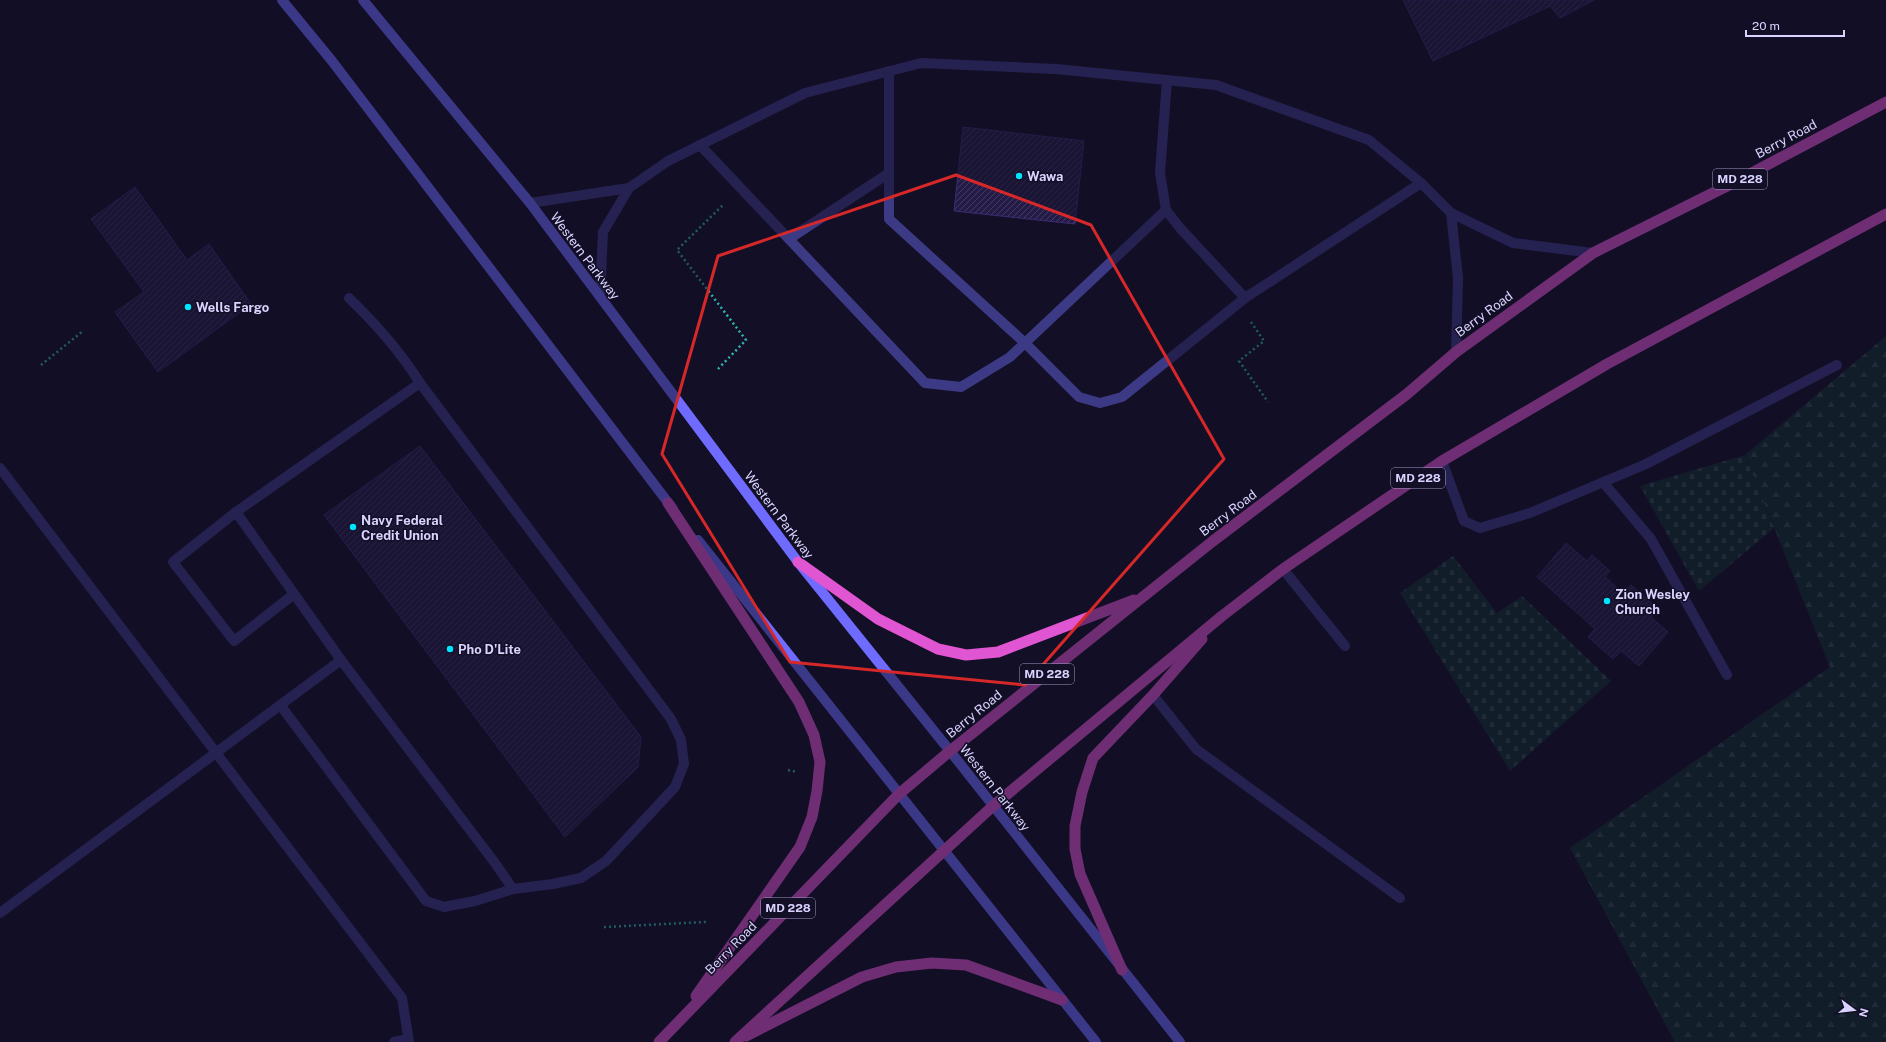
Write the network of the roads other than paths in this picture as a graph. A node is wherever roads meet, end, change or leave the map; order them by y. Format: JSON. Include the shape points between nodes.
{"nodes":[{"id":1,"x":282,"y":0,"type":"edge"},
{"id":2,"x":363,"y":0,"type":"edge"},
{"id":3,"x":888,"y":71,"type":"junction"},
{"id":4,"x":1167,"y":80,"type":"junction"},
{"id":5,"x":1886,"y":102,"type":"edge"},
{"id":6,"x":700,"y":145,"type":"junction"},
{"id":7,"x":889,"y":173,"type":"junction"},
{"id":8,"x":1421,"y":183,"type":"junction"},
{"id":9,"x":629,"y":188,"type":"junction"},
{"id":10,"x":530,"y":203,"type":"junction"},
{"id":11,"x":1166,"y":210,"type":"junction"},
{"id":12,"x":1451,"y":213,"type":"junction"},
{"id":13,"x":1886,"y":214,"type":"edge"},
{"id":14,"x":789,"y":239,"type":"junction"},
{"id":15,"x":1593,"y":254,"type":"junction"},
{"id":16,"x":600,"y":297,"type":"junction"},
{"id":17,"x":349,"y":298,"type":"dead end"},
{"id":18,"x":1241,"y":300,"type":"junction"},
{"id":19,"x":1025,"y":343,"type":"junction"},
{"id":20,"x":1456,"y":352,"type":"junction"},
{"id":21,"x":1837,"y":365,"type":"dead end"},
{"id":22,"x":420,"y":382,"type":"junction"},
{"id":23,"x":1442,"y":461,"type":"junction"},
{"id":24,"x":0,"y":468,"type":"edge"},
{"id":25,"x":1603,"y":482,"type":"junction"},
{"id":26,"x":668,"y":503,"type":"junction"},
{"id":27,"x":236,"y":512,"type":"junction"},
{"id":28,"x":798,"y":562,"type":"junction"},
{"id":29,"x":1283,"y":569,"type":"junction"},
{"id":30,"x":294,"y":594,"type":"junction"},
{"id":31,"x":1144,"y":596,"type":"junction"},
{"id":32,"x":1222,"y":616,"type":"junction"},
{"id":33,"x":1345,"y":646,"type":"dead end"},
{"id":34,"x":341,"y":660,"type":"junction"},
{"id":35,"x":1727,"y":675,"type":"dead end"},
{"id":36,"x":1153,"y":695,"type":"junction"},
{"id":37,"x":281,"y":706,"type":"junction"},
{"id":38,"x":950,"y":751,"type":"junction"},
{"id":39,"x":216,"y":754,"type":"junction"},
{"id":40,"x":899,"y":794,"type":"junction"},
{"id":41,"x":993,"y":806,"type":"junction"},
{"id":42,"x":944,"y":850,"type":"junction"},
{"id":43,"x":513,"y":889,"type":"junction"},
{"id":44,"x":1400,"y":898,"type":"dead end"},
{"id":45,"x":0,"y":913,"type":"edge"},
{"id":46,"x":1122,"y":970,"type":"junction"},
{"id":47,"x":1062,"y":1000,"type":"junction"},
{"id":48,"x":677,"y":1023,"type":"junction"},
{"id":49,"x":409,"y":1041,"type":"edge"},
{"id":50,"x":394,"y":1042,"type":"edge"},
{"id":51,"x":659,"y":1042,"type":"edge"},
{"id":52,"x":735,"y":1042,"type":"edge"},
{"id":53,"x":1096,"y":1042,"type":"edge"},
{"id":54,"x":1180,"y":1042,"type":"edge"}],
"edges":[{"from":1,"to":26,"type":"main road","via":[[332,61]]},
{"from":2,"to":10,"type":"main road","name":"Western Parkway"},
{"from":3,"to":4,"type":"lane","via":[[921,63],[1056,69]]},
{"from":3,"to":6,"type":"lane","via":[[804,93]]},
{"from":3,"to":7,"type":"lane"},
{"from":4,"to":8,"type":"lane","via":[[1216,86],[1369,140]]},
{"from":4,"to":11,"type":"lane","via":[[1160,173]]},
{"from":5,"to":15,"type":"highway","name":"Berry Road","number":"MD 228"},
{"from":6,"to":9,"type":"lane","via":[[668,161]]},
{"from":6,"to":14,"type":"lane"},
{"from":7,"to":14,"type":"lane"},
{"from":7,"to":19,"type":"lane","via":[[889,219]]},
{"from":8,"to":12,"type":"lane"},
{"from":8,"to":18,"type":"lane"},
{"from":9,"to":10,"type":"lane"},
{"from":9,"to":16,"type":"lane","via":[[603,232]]},
{"from":10,"to":16,"type":"main road","name":"Western Parkway"},
{"from":11,"to":18,"type":"lane"},
{"from":11,"to":19,"type":"lane"},
{"from":12,"to":15,"type":"lane","via":[[1513,244]]},
{"from":12,"to":20,"type":"lane","via":[[1458,278]]},
{"from":13,"to":23,"type":"highway","number":"MD 228","via":[[1607,364]]},
{"from":14,"to":19,"type":"lane","via":[[925,383],[961,387],[1010,357]]},
{"from":15,"to":20,"type":"highway","name":"Berry Road","number":"MD 228"},
{"from":16,"to":28,"type":"main road","name":"Western Parkway"},
{"from":17,"to":22,"type":"lane","via":[[380,328]]},
{"from":18,"to":19,"type":"lane","via":[[1122,397],[1100,403],[1079,397]]},
{"from":20,"to":31,"type":"highway","name":"Berry Road","number":"MD 228","via":[[1407,394]]},
{"from":21,"to":25,"type":"lane","via":[[1646,464]]},
{"from":22,"to":27,"type":"lane"},
{"from":22,"to":43,"type":"lane","via":[[671,719],[681,740],[684,764],[676,787],[606,861],[581,878]]},
{"from":23,"to":25,"type":"lane","via":[[1464,521],[1480,528],[1530,513]]},
{"from":23,"to":29,"type":"highway","number":"MD 228"},
{"from":24,"to":39,"type":"lane"},
{"from":25,"to":35,"type":"lane","via":[[1651,539]]},
{"from":26,"to":40,"type":"main road"},
{"from":26,"to":48,"type":"highway","via":[[799,702],[814,735],[820,762],[812,818],[800,846]]},
{"from":27,"to":30,"type":"lane"},
{"from":27,"to":30,"type":"lane","via":[[173,562],[234,641]]},
{"from":28,"to":31,"type":"highway","via":[[878,618],[938,649],[966,655],[998,652]]},
{"from":28,"to":38,"type":"main road","name":"Western Parkway"},
{"from":29,"to":32,"type":"highway","number":"MD 228"},
{"from":29,"to":33,"type":"lane"},
{"from":30,"to":34,"type":"lane"},
{"from":31,"to":38,"type":"highway","name":"Berry Road","number":"MD 228"},
{"from":32,"to":36,"type":"highway"},
{"from":32,"to":41,"type":"highway","number":"MD 228"},
{"from":34,"to":37,"type":"lane"},
{"from":34,"to":43,"type":"lane"},
{"from":36,"to":44,"type":"lane","via":[[1196,749]]},
{"from":36,"to":46,"type":"highway","via":[[1093,758],[1075,826],[1075,849],[1080,874]]},
{"from":37,"to":39,"type":"lane"},
{"from":37,"to":43,"type":"lane","via":[[426,901],[444,907],[475,901]]},
{"from":38,"to":40,"type":"highway","name":"Berry Road","number":"MD 228"},
{"from":38,"to":41,"type":"main road","name":"Western Parkway"},
{"from":39,"to":45,"type":"lane"},
{"from":39,"to":49,"type":"lane","via":[[402,998]]},
{"from":40,"to":42,"type":"main road"},
{"from":40,"to":48,"type":"highway","name":"Berry Road","number":"MD 228"},
{"from":41,"to":42,"type":"highway","number":"MD 228"},
{"from":41,"to":46,"type":"main road","name":"Western Parkway"},
{"from":42,"to":47,"type":"main road"},
{"from":42,"to":52,"type":"highway","number":"MD 228"},
{"from":46,"to":54,"type":"main road","name":"Western Parkway"},
{"from":47,"to":52,"type":"highway","via":[[966,965],[932,963],[896,967],[862,977]]},
{"from":47,"to":53,"type":"main road"},
{"from":48,"to":51,"type":"highway","name":"Berry Road","number":"MD 228"},
{"from":49,"to":50,"type":"lane"}]}
